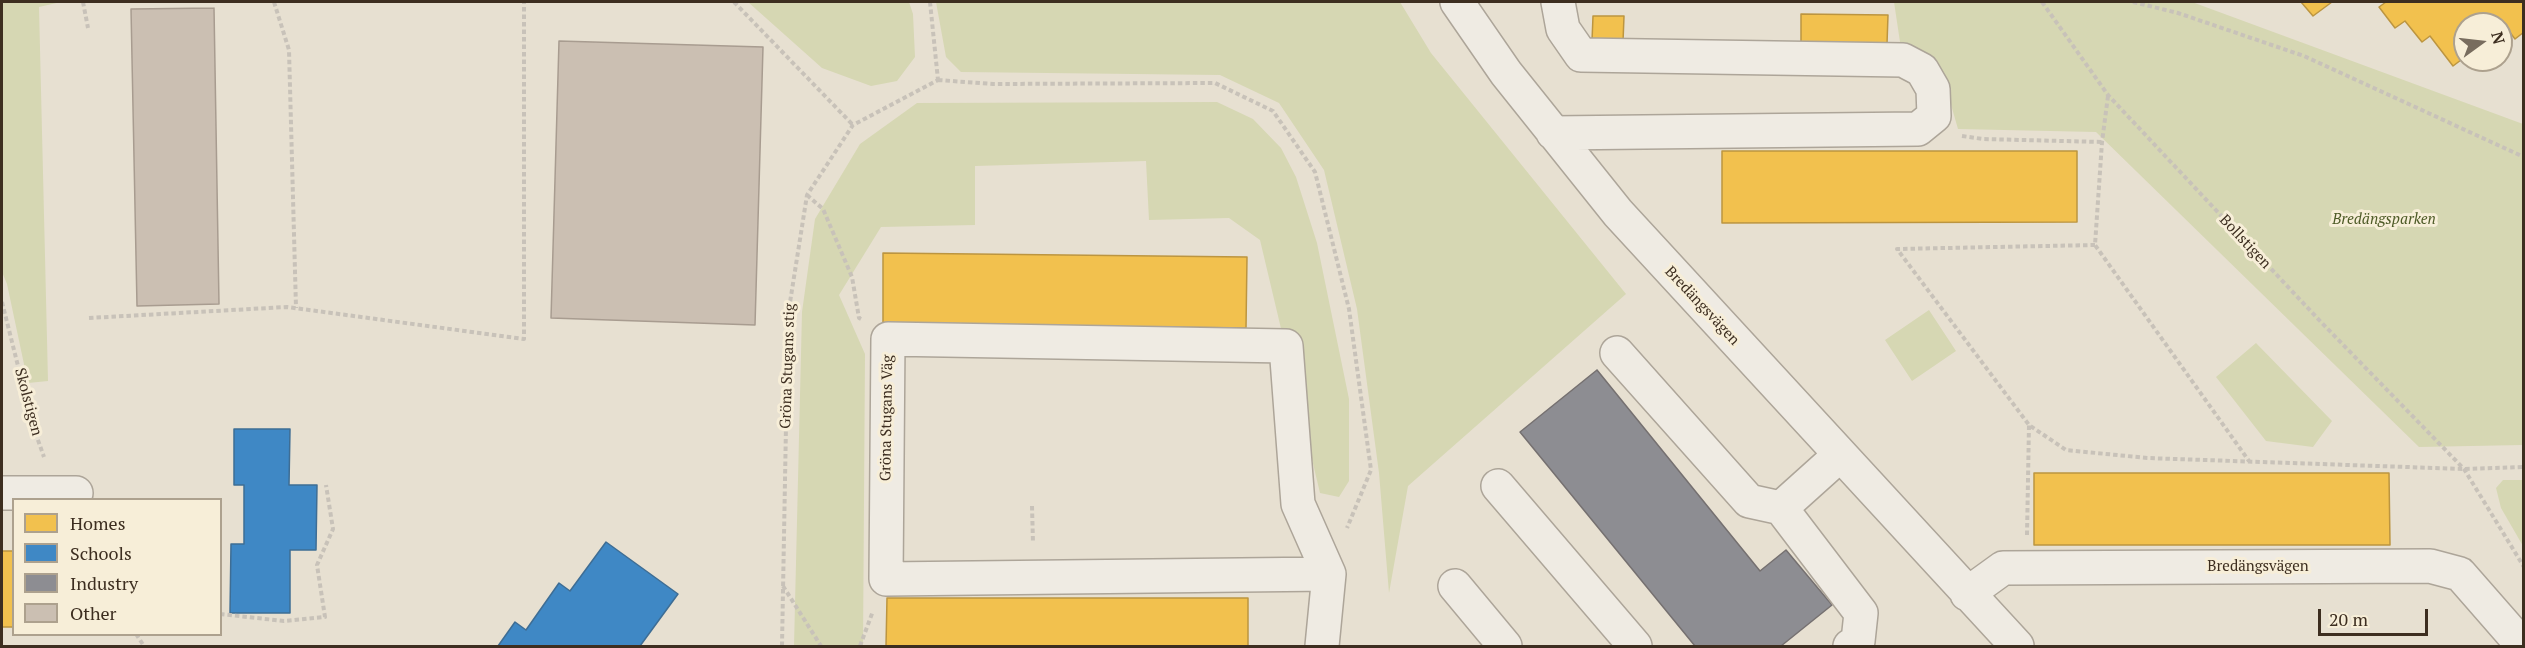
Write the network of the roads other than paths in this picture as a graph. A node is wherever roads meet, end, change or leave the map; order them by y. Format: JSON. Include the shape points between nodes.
{"nodes":[{"id":1,"x":1457,"y":2,"type":"edge"},
{"id":2,"x":1558,"y":2,"type":"edge"},
{"id":3,"x":1553,"y":133,"type":"junction"},
{"id":4,"x":1617,"y":353,"type":"dead end"},
{"id":5,"x":1840,"y":455,"type":"junction"},
{"id":6,"x":1498,"y":486,"type":"dead end"},
{"id":7,"x":2,"y":493,"type":"edge"},
{"id":8,"x":67,"y":493,"type":"road end"},
{"id":9,"x":1781,"y":508,"type":"junction"},
{"id":10,"x":1329,"y":574,"type":"junction"},
{"id":11,"x":1455,"y":586,"type":"dead end"},
{"id":12,"x":1967,"y":594,"type":"junction"},
{"id":13,"x":1323,"y":646,"type":"edge"},
{"id":14,"x":1505,"y":646,"type":"edge"},
{"id":15,"x":1635,"y":646,"type":"edge"},
{"id":16,"x":1850,"y":646,"type":"edge"},
{"id":17,"x":2017,"y":646,"type":"edge"},
{"id":18,"x":2523,"y":646,"type":"edge"}],
"edges":[{"from":1,"to":3,"type":"street","name":"Bredängsvägen"},
{"from":2,"to":3,"type":"street","via":[[1563,28],[1581,55],[1903,60],[1922,70],[1933,89],[1934,116],[1918,129]]},
{"from":3,"to":5,"type":"street","name":"Bredängsvägen","via":[[1618,213]]},
{"from":4,"to":9,"type":"street","via":[[1749,501]]},
{"from":5,"to":9,"type":"street"},
{"from":5,"to":12,"type":"street","name":"Bredängsvägen"},
{"from":6,"to":15,"type":"street"},
{"from":7,"to":8,"type":"street"},
{"from":9,"to":16,"type":"street","via":[[1861,613],[1858,640]]},
{"from":10,"to":10,"type":"street","name":"Gröna Stugans Väg","via":[[1298,504],[1286,346],[888,339],[886,579]]},
{"from":10,"to":13,"type":"street","name":"Gröna Stugans Väg"},
{"from":11,"to":14,"type":"street"},
{"from":12,"to":17,"type":"street","name":"Bredängsvägen"},
{"from":12,"to":18,"type":"street","name":"Bredängsvägen","via":[[2002,568],[2430,566],[2460,574]]}]}
